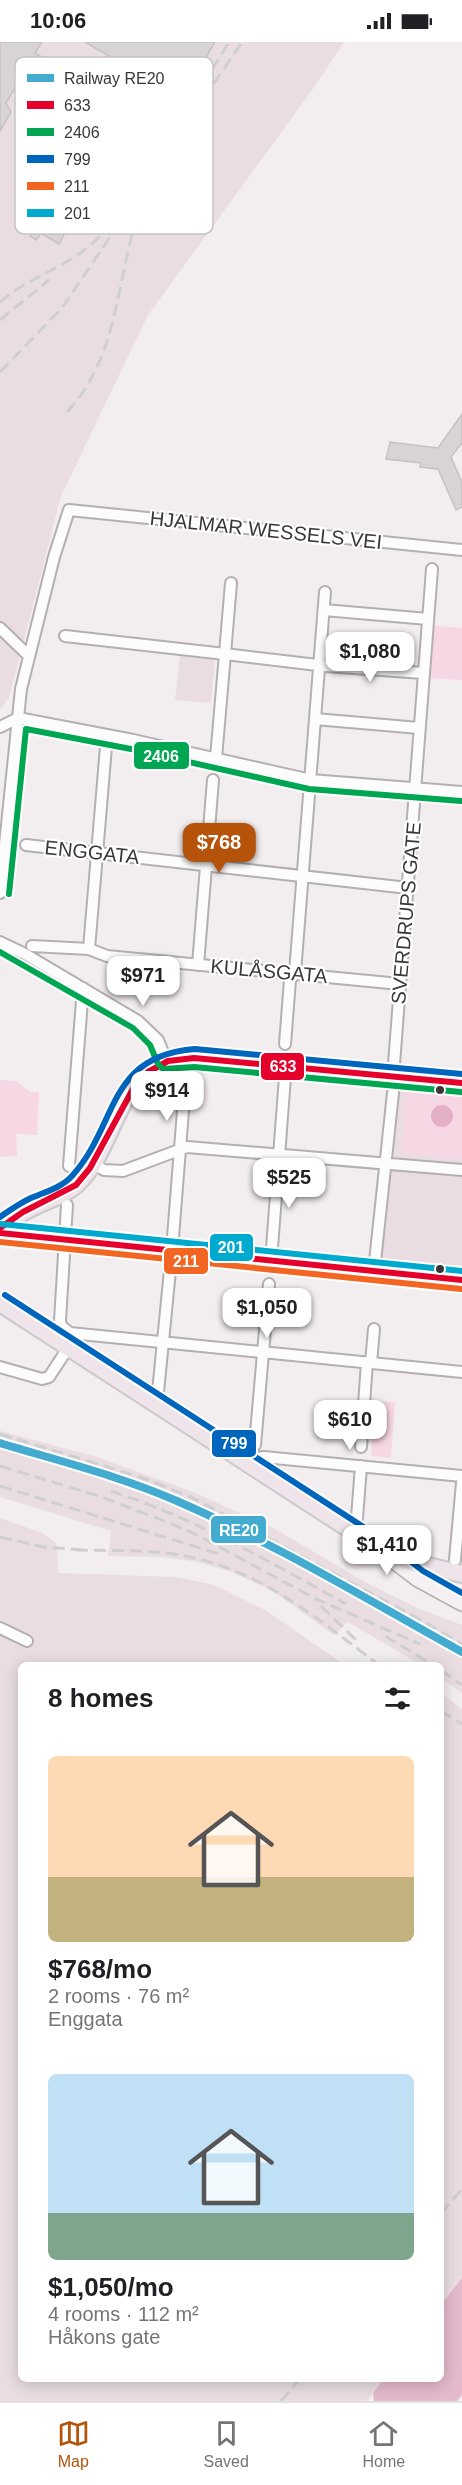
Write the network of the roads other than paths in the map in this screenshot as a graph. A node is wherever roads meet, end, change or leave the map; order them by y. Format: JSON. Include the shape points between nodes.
{"nodes":[{"id":1,"x":462,"y":550,"type":"edge"},
{"id":2,"x":432,"y":569,"type":"dead end"},
{"id":3,"x":231,"y":583,"type":"dead end"},
{"id":4,"x":326,"y":592,"type":"dead end"},
{"id":5,"x":324,"y":610,"type":"junction"},
{"id":6,"x":428,"y":619,"type":"junction"},
{"id":7,"x":0,"y":628,"type":"edge"},
{"id":8,"x":65,"y":636,"type":"dead end"},
{"id":9,"x":225,"y":654,"type":"junction"},
{"id":10,"x":29,"y":656,"type":"junction"},
{"id":11,"x":319,"y":665,"type":"junction"},
{"id":12,"x":423,"y":673,"type":"junction"},
{"id":13,"x":18,"y":718,"type":"junction"},
{"id":14,"x":315,"y":719,"type":"junction"},
{"id":15,"x":0,"y":728,"type":"edge"},
{"id":16,"x":419,"y":728,"type":"junction"},
{"id":17,"x":107,"y":735,"type":"junction"},
{"id":18,"x":216,"y":758,"type":"junction"},
{"id":19,"x":213,"y":780,"type":"dead end"},
{"id":20,"x":311,"y":780,"type":"junction"},
{"id":21,"x":416,"y":790,"type":"junction"},
{"id":22,"x":462,"y":792,"type":"edge"},
{"id":23,"x":2,"y":841,"type":"edge"},
{"id":24,"x":26,"y":845,"type":"dead end"},
{"id":25,"x":96,"y":853,"type":"junction"},
{"id":26,"x":206,"y":865,"type":"junction"},
{"id":27,"x":302,"y":877,"type":"junction"},
{"id":28,"x":408,"y":888,"type":"junction"},
{"id":29,"x":0,"y":893,"type":"edge"},
{"id":30,"x":0,"y":942,"type":"edge"},
{"id":31,"x":32,"y":946,"type":"dead end"},
{"id":32,"x":89,"y":949,"type":"junction"},
{"id":33,"x":198,"y":965,"type":"junction"},
{"id":34,"x":295,"y":973,"type":"junction"},
{"id":35,"x":400,"y":984,"type":"junction"},
{"id":36,"x":83,"y":988,"type":"junction"},
{"id":37,"x":285,"y":1044,"type":"dead end"},
{"id":38,"x":166,"y":1060,"type":"junction"},
{"id":39,"x":285,"y":1077,"type":"dead end"},
{"id":40,"x":462,"y":1083,"type":"edge"},
{"id":41,"x":393,"y":1085,"type":"junction"},
{"id":42,"x":184,"y":1098,"type":"dead end"},
{"id":43,"x":179,"y":1149,"type":"junction"},
{"id":44,"x":279,"y":1155,"type":"junction"},
{"id":45,"x":92,"y":1163,"type":"junction"},
{"id":46,"x":386,"y":1163,"type":"junction"},
{"id":47,"x":69,"y":1166,"type":"dead end"},
{"id":48,"x":462,"y":1170,"type":"edge"},
{"id":49,"x":67,"y":1205,"type":"dead end"},
{"id":50,"x":0,"y":1228,"type":"edge"},
{"id":51,"x":0,"y":1233,"type":"edge"},
{"id":52,"x":66,"y":1241,"type":"junction"},
{"id":53,"x":172,"y":1250,"type":"junction"},
{"id":54,"x":271,"y":1261,"type":"junction"},
{"id":55,"x":374,"y":1271,"type":"junction"},
{"id":56,"x":462,"y":1280,"type":"edge"},
{"id":57,"x":269,"y":1284,"type":"dead end"},
{"id":58,"x":0,"y":1303,"type":"edge"},
{"id":59,"x":374,"y":1329,"type":"dead end"},
{"id":60,"x":163,"y":1343,"type":"junction"},
{"id":61,"x":68,"y":1348,"type":"junction"},
{"id":62,"x":263,"y":1353,"type":"junction"},
{"id":63,"x":369,"y":1362,"type":"junction"},
{"id":64,"x":0,"y":1367,"type":"edge"},
{"id":65,"x":462,"y":1372,"type":"edge"},
{"id":66,"x":161,"y":1409,"type":"junction"},
{"id":67,"x":255,"y":1445,"type":"dead end"},
{"id":68,"x":361,"y":1447,"type":"dead end"},
{"id":69,"x":251,"y":1464,"type":"junction"},
{"id":70,"x":361,"y":1466,"type":"junction"},
{"id":71,"x":462,"y":1476,"type":"edge"},
{"id":72,"x":462,"y":1483,"type":"edge"},
{"id":73,"x":357,"y":1518,"type":"dead end"},
{"id":74,"x":377,"y":1547,"type":"junction"},
{"id":75,"x":458,"y":1567,"type":"edge"},
{"id":76,"x":462,"y":1603,"type":"edge"},
{"id":77,"x":0,"y":1628,"type":"edge"},
{"id":78,"x":27,"y":1641,"type":"dead end"}],
"edges":[{"from":1,"to":10,"type":"street","name":"HJALMAR WESSELS VEI","via":[[69,510]]},
{"from":2,"to":6,"type":"street","name":"SVERDRUPS GATE"},
{"from":3,"to":9,"type":"street"},
{"from":4,"to":5,"type":"street"},
{"from":5,"to":6,"type":"street"},
{"from":5,"to":11,"type":"street"},
{"from":6,"to":12,"type":"street","name":"SVERDRUPS GATE"},
{"from":7,"to":10,"type":"street"},
{"from":8,"to":9,"type":"street"},
{"from":9,"to":11,"type":"street"},
{"from":9,"to":18,"type":"street"},
{"from":10,"to":13,"type":"street"},
{"from":11,"to":12,"type":"street"},
{"from":11,"to":14,"type":"street"},
{"from":12,"to":16,"type":"street","name":"SVERDRUPS GATE"},
{"from":13,"to":15,"type":"street"},
{"from":13,"to":17,"type":"street"},
{"from":13,"to":23,"type":"street"},
{"from":14,"to":16,"type":"street"},
{"from":14,"to":20,"type":"street"},
{"from":16,"to":21,"type":"street","name":"SVERDRUPS GATE"},
{"from":17,"to":18,"type":"street"},
{"from":17,"to":25,"type":"street"},
{"from":18,"to":20,"type":"street"},
{"from":19,"to":26,"type":"street"},
{"from":20,"to":21,"type":"street"},
{"from":20,"to":27,"type":"street"},
{"from":21,"to":22,"type":"street"},
{"from":21,"to":28,"type":"street","name":"SVERDRUPS GATE"},
{"from":23,"to":29,"type":"street"},
{"from":24,"to":25,"type":"street","name":"ENGGATA"},
{"from":25,"to":26,"type":"street","name":"ENGGATA"},
{"from":25,"to":32,"type":"street"},
{"from":26,"to":27,"type":"street","name":"ENGGATA"},
{"from":26,"to":33,"type":"street"},
{"from":27,"to":28,"type":"street","name":"ENGGATA"},
{"from":27,"to":34,"type":"street"},
{"from":28,"to":35,"type":"street","name":"SVERDRUPS GATE"},
{"from":30,"to":36,"type":"street"},
{"from":31,"to":32,"type":"street","name":"KULÅSGATA"},
{"from":32,"to":33,"type":"street","name":"KULÅSGATA","via":[[107,956]]},
{"from":33,"to":34,"type":"street","name":"KULÅSGATA"},
{"from":34,"to":35,"type":"street","name":"KULÅSGATA"},
{"from":34,"to":37,"type":"street"},
{"from":35,"to":41,"type":"street","name":"SVERDRUPS GATE"},
{"from":36,"to":38,"type":"street","via":[[149,1029]]},
{"from":36,"to":47,"type":"street"},
{"from":38,"to":41,"type":"main road","via":[[194,1058]]},
{"from":38,"to":45,"type":"main road","via":[[132,1089]]},
{"from":39,"to":44,"type":"street"},
{"from":40,"to":41,"type":"main road"},
{"from":41,"to":46,"type":"street","name":"SVERDRUPS GATE"},
{"from":42,"to":43,"type":"street"},
{"from":43,"to":44,"type":"street"},
{"from":43,"to":45,"type":"street","via":[[123,1171],[104,1170]]},
{"from":43,"to":53,"type":"street"},
{"from":44,"to":46,"type":"street"},
{"from":44,"to":54,"type":"street"},
{"from":45,"to":50,"type":"main road","via":[[69,1190]]},
{"from":46,"to":48,"type":"street"},
{"from":46,"to":55,"type":"street","name":"SVERDRUPS GATE"},
{"from":49,"to":52,"type":"street"},
{"from":51,"to":52,"type":"street"},
{"from":52,"to":53,"type":"street"},
{"from":52,"to":60,"type":"street","via":[[60,1321],[65,1331]]},
{"from":53,"to":54,"type":"street"},
{"from":53,"to":60,"type":"street"},
{"from":54,"to":55,"type":"street"},
{"from":55,"to":56,"type":"street"},
{"from":57,"to":62,"type":"street"},
{"from":58,"to":61,"type":"main road"},
{"from":59,"to":63,"type":"street"},
{"from":60,"to":62,"type":"street"},
{"from":60,"to":66,"type":"street","via":[[158,1392]]},
{"from":61,"to":64,"type":"street","via":[[49,1377],[42,1379]]},
{"from":61,"to":66,"type":"main road"},
{"from":62,"to":63,"type":"street"},
{"from":62,"to":67,"type":"street"},
{"from":63,"to":65,"type":"street"},
{"from":63,"to":68,"type":"street"},
{"from":66,"to":69,"type":"main road"},
{"from":69,"to":70,"type":"street","via":[[264,1457]]},
{"from":69,"to":74,"type":"main road"},
{"from":70,"to":71,"type":"street"},
{"from":70,"to":73,"type":"street"},
{"from":72,"to":75,"type":"street"},
{"from":74,"to":75,"type":"main road","via":[[410,1562]]},
{"from":74,"to":76,"type":"street","via":[[418,1580]]},
{"from":77,"to":78,"type":"street"}]}
